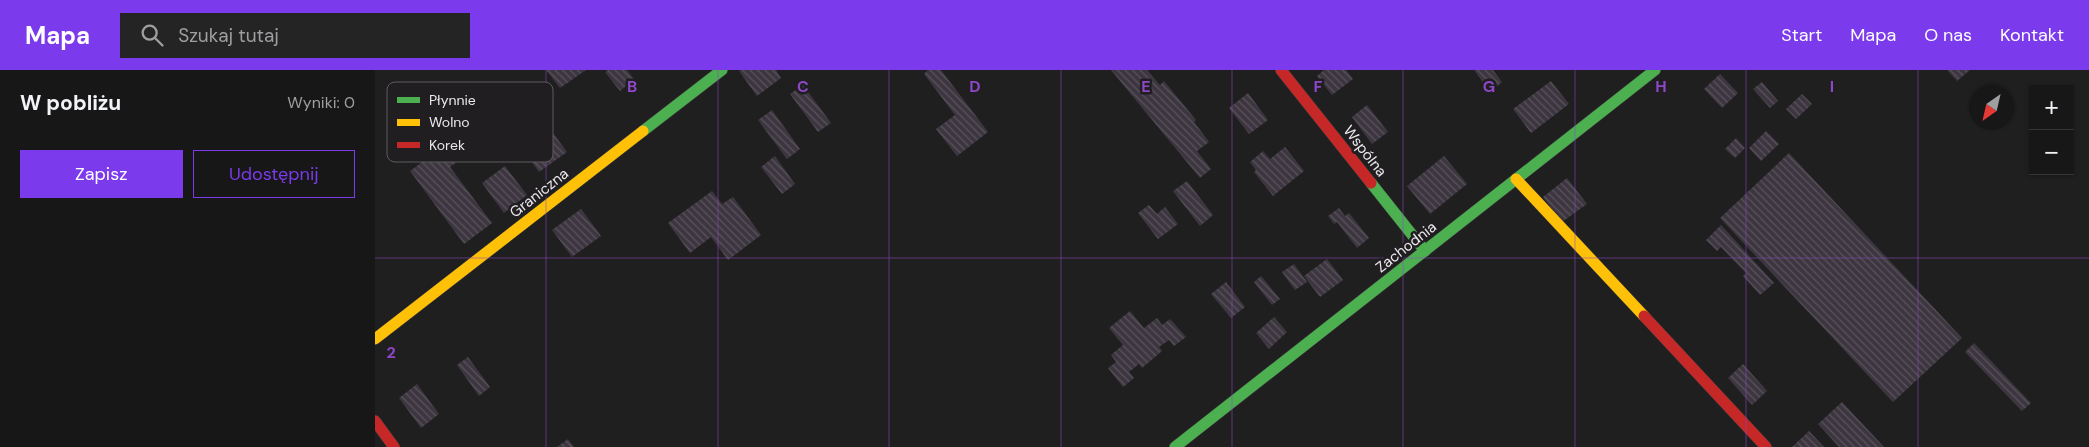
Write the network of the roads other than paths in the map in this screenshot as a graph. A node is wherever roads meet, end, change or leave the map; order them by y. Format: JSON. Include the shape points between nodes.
{"nodes":[{"id":1,"x":722,"y":70,"type":"edge"},
{"id":2,"x":1281,"y":70,"type":"edge"},
{"id":3,"x":1655,"y":70,"type":"edge"},
{"id":4,"x":1516,"y":179,"type":"junction"},
{"id":5,"x":1425,"y":251,"type":"junction"},
{"id":6,"x":375,"y":339,"type":"edge"},
{"id":7,"x":375,"y":421,"type":"edge"},
{"id":8,"x":394,"y":447,"type":"edge"},
{"id":9,"x":1175,"y":447,"type":"edge"},
{"id":10,"x":1766,"y":447,"type":"edge"}],
"edges":[{"from":1,"to":6,"type":"street","name":"Graniczna"},
{"from":2,"to":5,"type":"street","name":"Wspólna"},
{"from":3,"to":4,"type":"street","name":"Zachodnia"},
{"from":4,"to":5,"type":"street","name":"Zachodnia"},
{"from":4,"to":10,"type":"street"},
{"from":5,"to":9,"type":"street","name":"Zachodnia"},
{"from":7,"to":8,"type":"street"}]}
